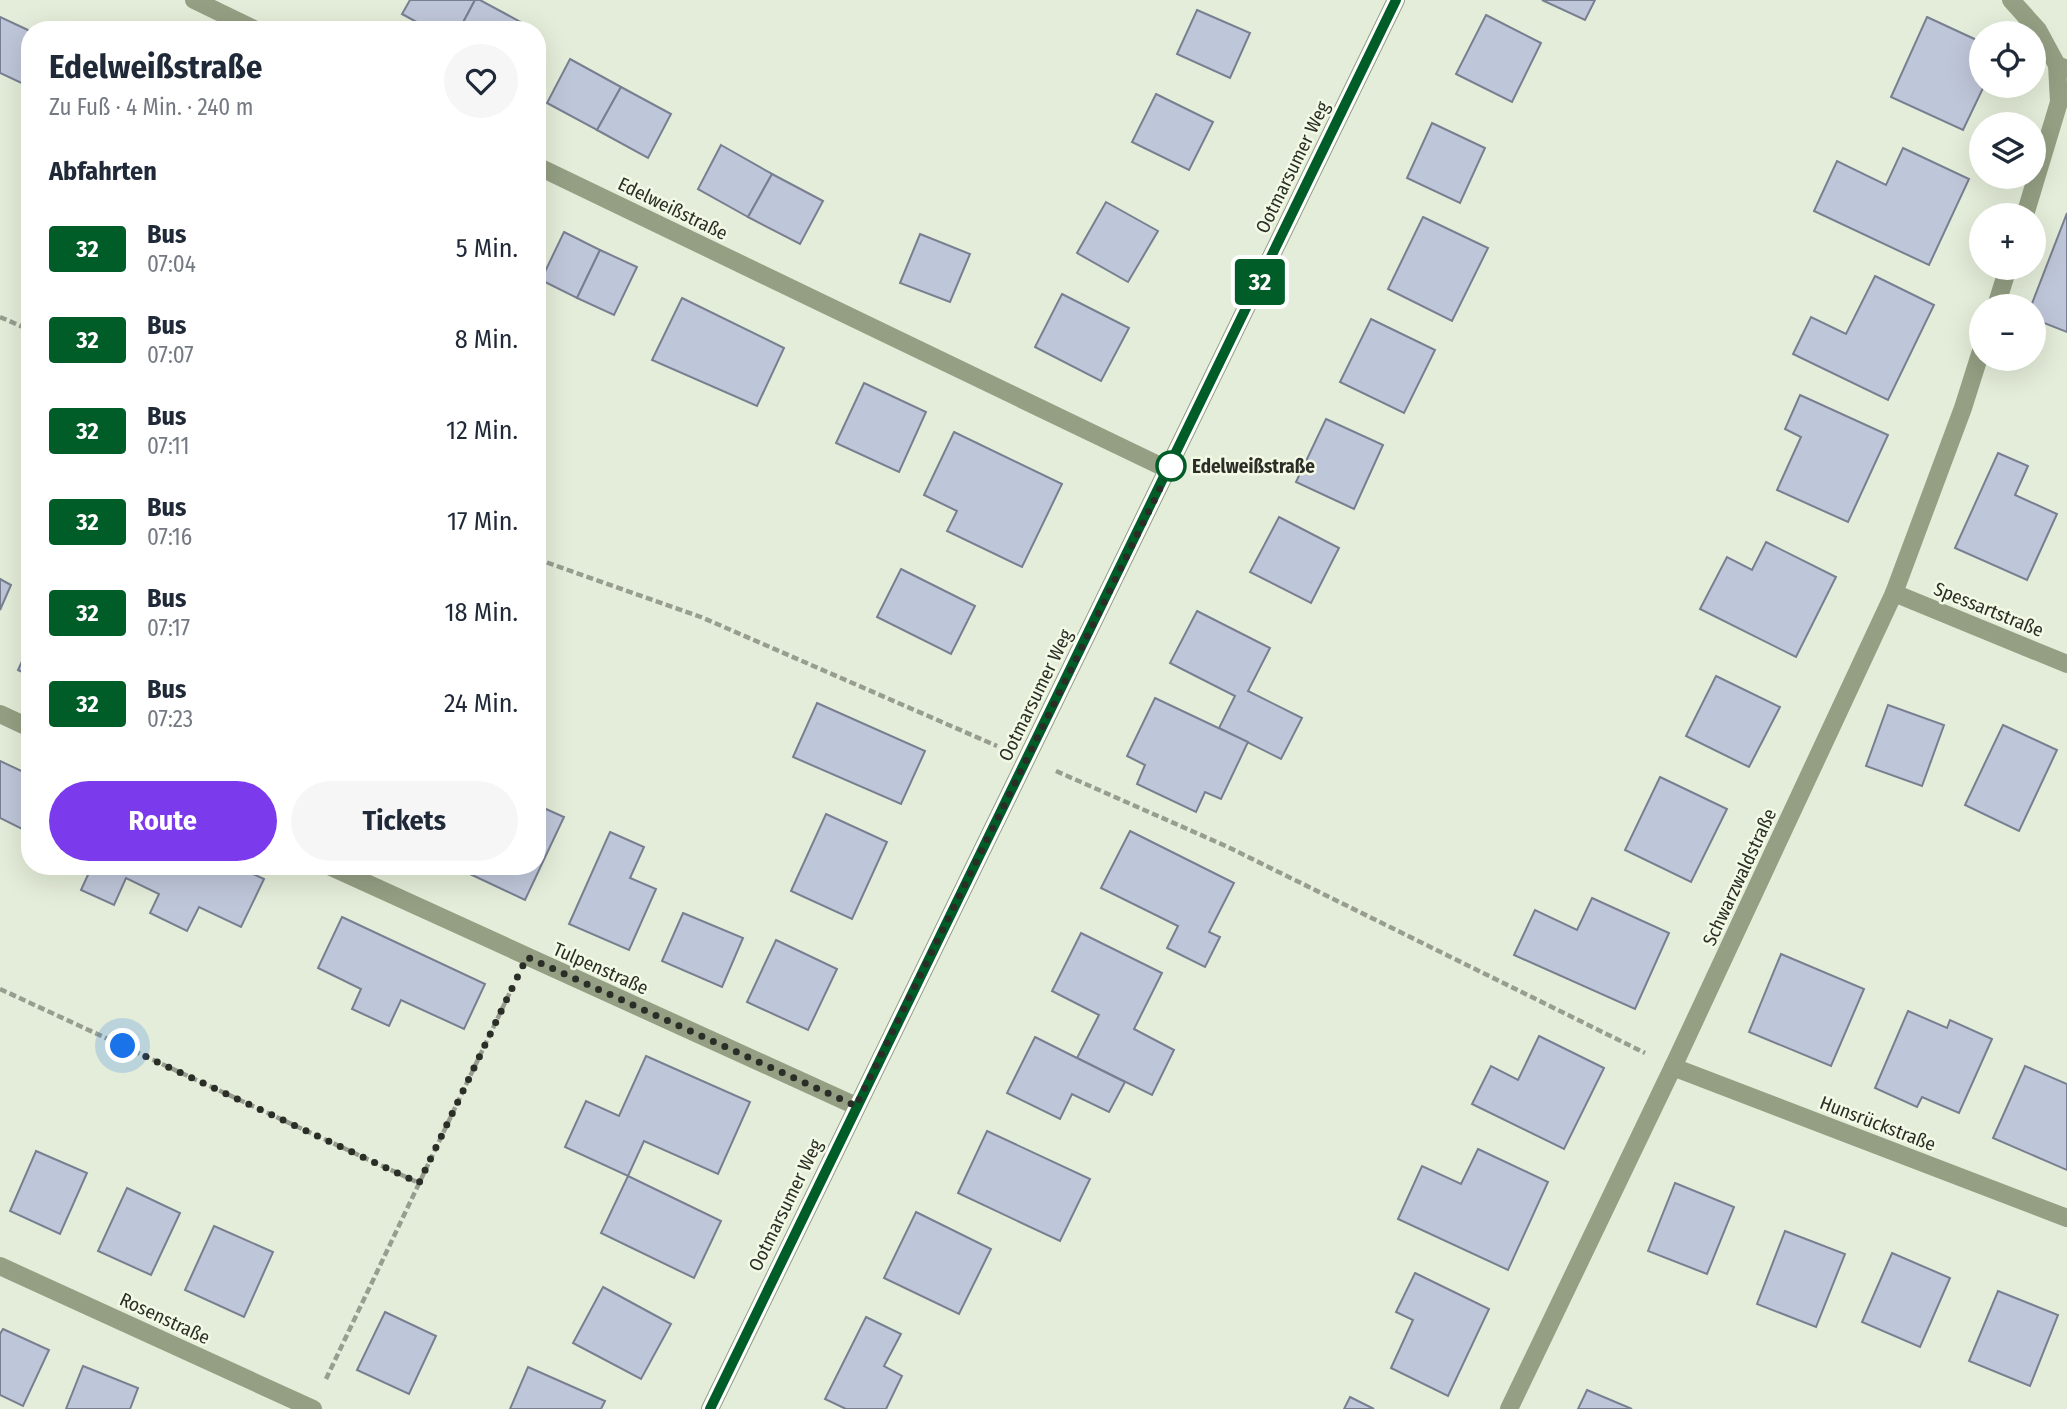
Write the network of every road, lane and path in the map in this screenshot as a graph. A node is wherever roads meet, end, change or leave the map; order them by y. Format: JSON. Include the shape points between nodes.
{"nodes":[{"id":1,"x":194,"y":0,"type":"edge"},
{"id":2,"x":1396,"y":0,"type":"edge"},
{"id":3,"x":2011,"y":0,"type":"edge"},
{"id":4,"x":237,"y":21,"type":"edge"},
{"id":5,"x":2062,"y":67,"type":"edge"},
{"id":6,"x":546,"y":170,"type":"edge"},
{"id":7,"x":2029,"y":203,"type":"edge"},
{"id":8,"x":0,"y":317,"type":"edge"},
{"id":9,"x":21,"y":326,"type":"edge"},
{"id":10,"x":1975,"y":371,"type":"edge"},
{"id":11,"x":1169,"y":470,"type":"junction"},
{"id":12,"x":546,"y":562,"type":"edge"},
{"id":13,"x":1894,"y":593,"type":"junction"},
{"id":14,"x":2067,"y":664,"type":"edge"},
{"id":15,"x":0,"y":715,"type":"edge"},
{"id":16,"x":21,"y":724,"type":"edge"},
{"id":17,"x":1027,"y":759,"type":"junction"},
{"id":18,"x":349,"y":875,"type":"edge"},
{"id":19,"x":527,"y":957,"type":"junction"},
{"id":20,"x":0,"y":989,"type":"edge"},
{"id":21,"x":1673,"y":1067,"type":"junction"},
{"id":22,"x":856,"y":1106,"type":"junction"},
{"id":23,"x":419,"y":1183,"type":"junction"},
{"id":24,"x":2067,"y":1218,"type":"edge"},
{"id":25,"x":0,"y":1266,"type":"edge"},
{"id":26,"x":312,"y":1409,"type":"edge"},
{"id":27,"x":710,"y":1409,"type":"edge"},
{"id":28,"x":1509,"y":1409,"type":"edge"}],
"edges":[{"from":1,"to":4,"type":"street"},
{"from":2,"to":11,"type":"street","name":"Ootmarsumer Weg"},
{"from":3,"to":5,"type":"street"},
{"from":5,"to":7,"type":"street","via":[[2059,102]]},
{"from":6,"to":11,"type":"street","name":"Edelweißstraße"},
{"from":8,"to":9,"type":"path"},
{"from":10,"to":13,"type":"street","name":"Schwarzwaldstraße"},
{"from":11,"to":17,"type":"street","name":"Ootmarsumer Weg"},
{"from":12,"to":17,"type":"path","via":[[701,617]]},
{"from":13,"to":14,"type":"street","name":"Spessartstraße"},
{"from":13,"to":21,"type":"street","name":"Schwarzwaldstraße"},
{"from":15,"to":16,"type":"street"},
{"from":17,"to":21,"type":"path","via":[[1228,846]]},
{"from":17,"to":22,"type":"street","name":"Ootmarsumer Weg"},
{"from":18,"to":19,"type":"street","name":"Tulpenstraße"},
{"from":19,"to":22,"type":"street","name":"Tulpenstraße"},
{"from":19,"to":23,"type":"path"},
{"from":20,"to":23,"type":"path"},
{"from":21,"to":24,"type":"street","name":"Hunsrückstraße"},
{"from":21,"to":28,"type":"street","name":"Schwarzwaldstraße"},
{"from":22,"to":27,"type":"street","name":"Ootmarsumer Weg"},
{"from":23,"to":26,"type":"path"},
{"from":25,"to":26,"type":"street","name":"Rosenstraße"}]}
